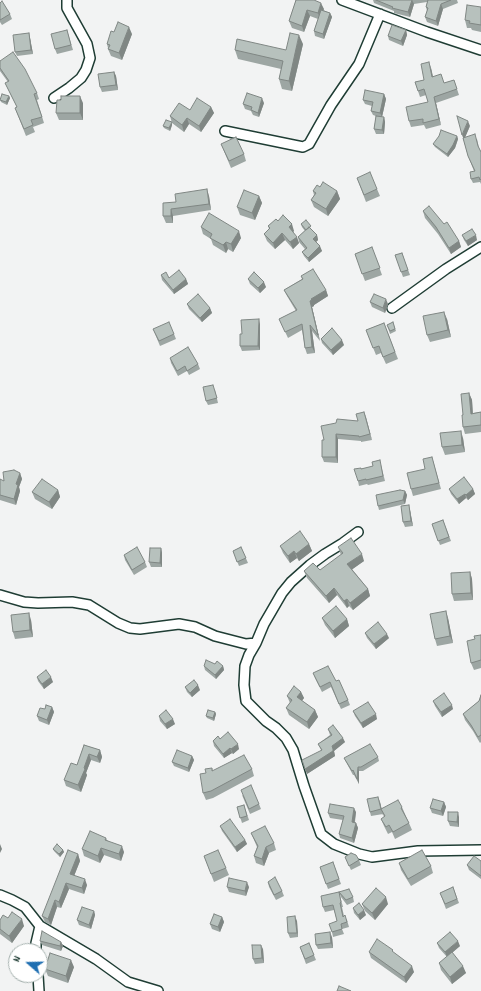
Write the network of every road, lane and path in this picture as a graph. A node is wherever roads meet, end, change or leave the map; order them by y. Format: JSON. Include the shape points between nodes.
{"nodes":[{"id":1,"x":67,"y":0,"type":"edge"},
{"id":2,"x":342,"y":0,"type":"edge"},
{"id":3,"x":380,"y":14,"type":"junction"},
{"id":4,"x":481,"y":50,"type":"edge"},
{"id":5,"x":54,"y":98,"type":"dead end"},
{"id":6,"x":225,"y":131,"type":"dead end"},
{"id":7,"x":481,"y":247,"type":"edge"},
{"id":8,"x":392,"y":308,"type":"dead end"},
{"id":9,"x":358,"y":532,"type":"dead end"},
{"id":10,"x":0,"y":595,"type":"edge"},
{"id":11,"x":256,"y":643,"type":"junction"},
{"id":12,"x":481,"y":850,"type":"edge"},
{"id":13,"x":0,"y":895,"type":"edge"},
{"id":14,"x":40,"y":926,"type":"junction"},
{"id":15,"x":36,"y":943,"type":"edge"},
{"id":16,"x":158,"y":991,"type":"edge"}],
"edges":[{"from":1,"to":5,"type":"street","via":[[67,8],[87,44],[90,58],[81,78]]},
{"from":2,"to":3,"type":"street"},
{"from":3,"to":4,"type":"street"},
{"from":3,"to":6,"type":"street","via":[[359,64],[331,105],[309,144],[303,147]]},
{"from":7,"to":8,"type":"street"},
{"from":9,"to":11,"type":"street","via":[[315,561],[291,582],[264,624]]},
{"from":10,"to":11,"type":"street","via":[[38,604],[72,602],[89,605],[118,623],[140,630],[179,624],[246,644]]},
{"from":11,"to":12,"type":"street","via":[[248,655],[245,666],[246,701],[286,738],[293,750],[321,834],[334,844],[372,857],[418,851]]},
{"from":13,"to":14,"type":"street","via":[[24,907]]},
{"from":14,"to":15,"type":"street"},
{"from":14,"to":16,"type":"street","via":[[96,959],[128,982]]}]}
